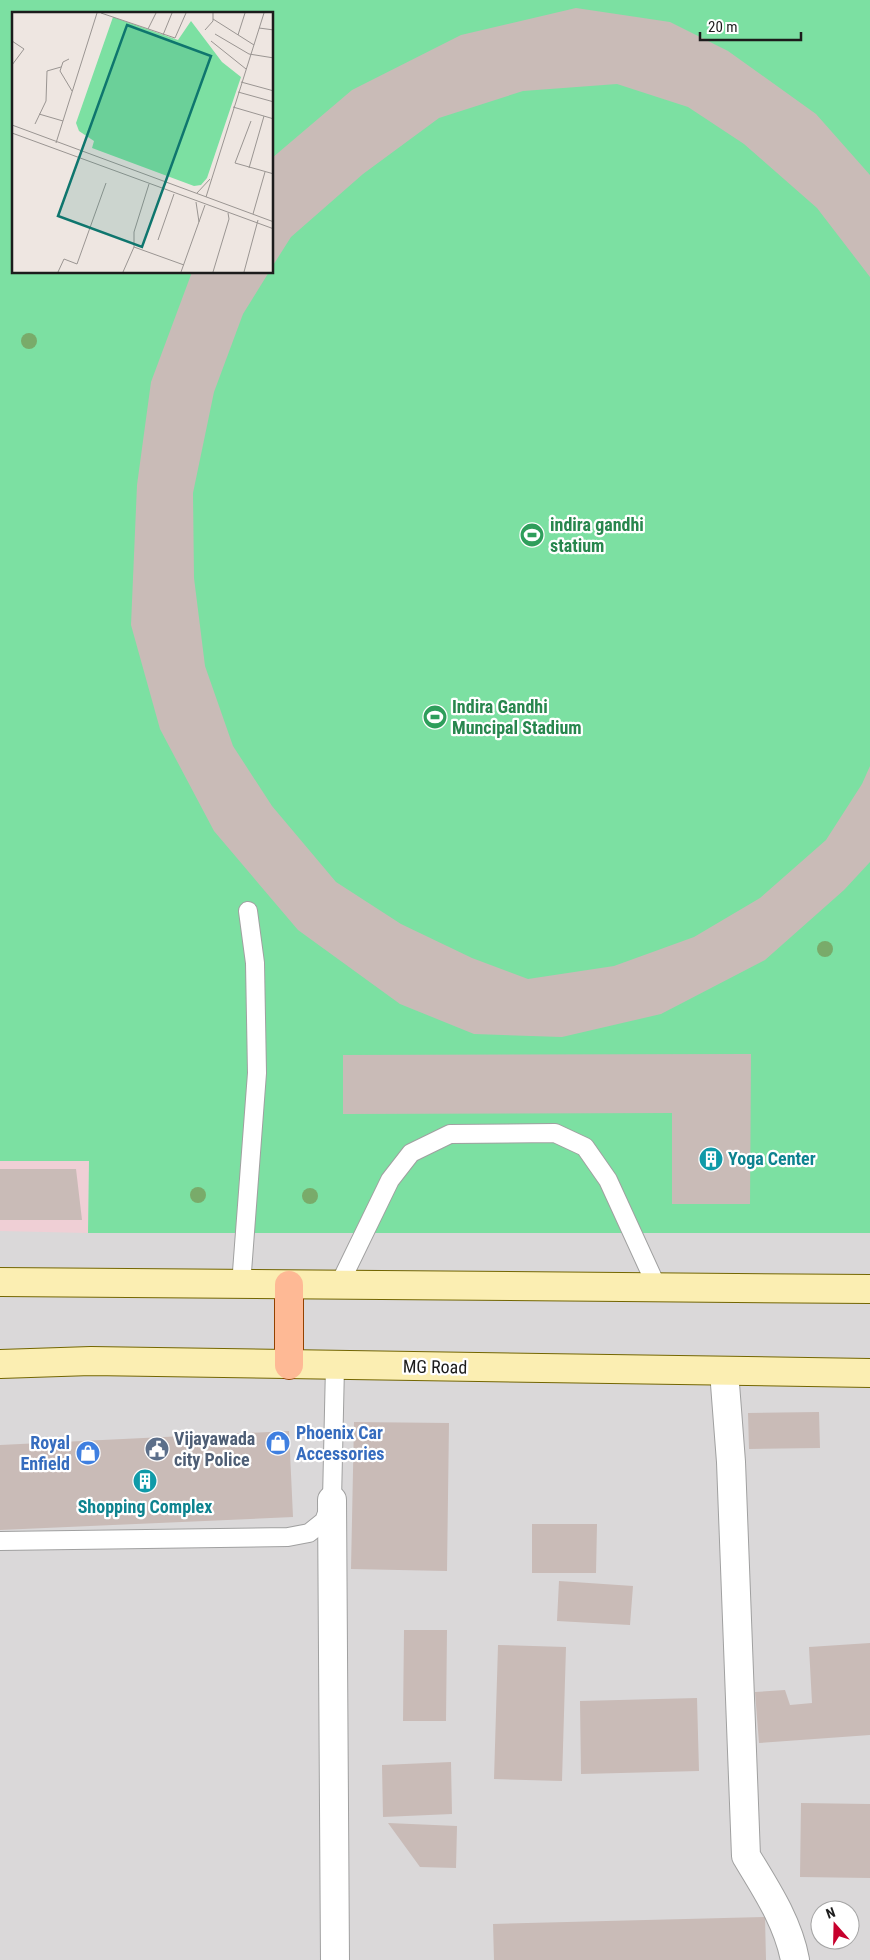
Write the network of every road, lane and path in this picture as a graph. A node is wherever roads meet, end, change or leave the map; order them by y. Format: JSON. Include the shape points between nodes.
{"nodes":[{"id":1,"x":248,"y":911,"type":"dead end"},
{"id":2,"x":0,"y":1282,"type":"edge"},
{"id":3,"x":241,"y":1285,"type":"junction"},
{"id":4,"x":289,"y":1285,"type":"junction"},
{"id":5,"x":339,"y":1286,"type":"junction"},
{"id":6,"x":657,"y":1287,"type":"junction"},
{"id":7,"x":870,"y":1289,"type":"edge"},
{"id":8,"x":0,"y":1364,"type":"edge"},
{"id":9,"x":289,"y":1365,"type":"junction"},
{"id":10,"x":335,"y":1366,"type":"junction"},
{"id":11,"x":724,"y":1372,"type":"junction"},
{"id":12,"x":870,"y":1373,"type":"edge"},
{"id":13,"x":332,"y":1500,"type":"junction"},
{"id":14,"x":0,"y":1541,"type":"edge"},
{"id":15,"x":335,"y":1960,"type":"edge"},
{"id":16,"x":795,"y":1960,"type":"edge"}],
"edges":[{"from":1,"to":3,"type":"lane","via":[[255,963],[257,1073]]},
{"from":2,"to":3,"type":"main road"},
{"from":3,"to":4,"type":"main road"},
{"from":4,"to":5,"type":"main road"},
{"from":4,"to":9,"type":"main road"},
{"from":5,"to":6,"type":"main road"},
{"from":5,"to":6,"type":"lane","via":[[390,1180],[411,1153],[450,1134],[555,1133],[585,1147],[608,1180]]},
{"from":6,"to":7,"type":"main road"},
{"from":8,"to":9,"type":"main road","name":"MG Road","via":[[91,1361]]},
{"from":9,"to":10,"type":"main road","name":"MG Road"},
{"from":10,"to":11,"type":"main road","name":"MG Road"},
{"from":10,"to":13,"type":"lane"},
{"from":11,"to":12,"type":"main road","name":"MG Road"},
{"from":11,"to":16,"type":"street","via":[[731,1462],[746,1856],[775,1904],[792,1943]]},
{"from":13,"to":14,"type":"lane","via":[[324,1521],[309,1533],[288,1537]]},
{"from":13,"to":15,"type":"street"}]}
